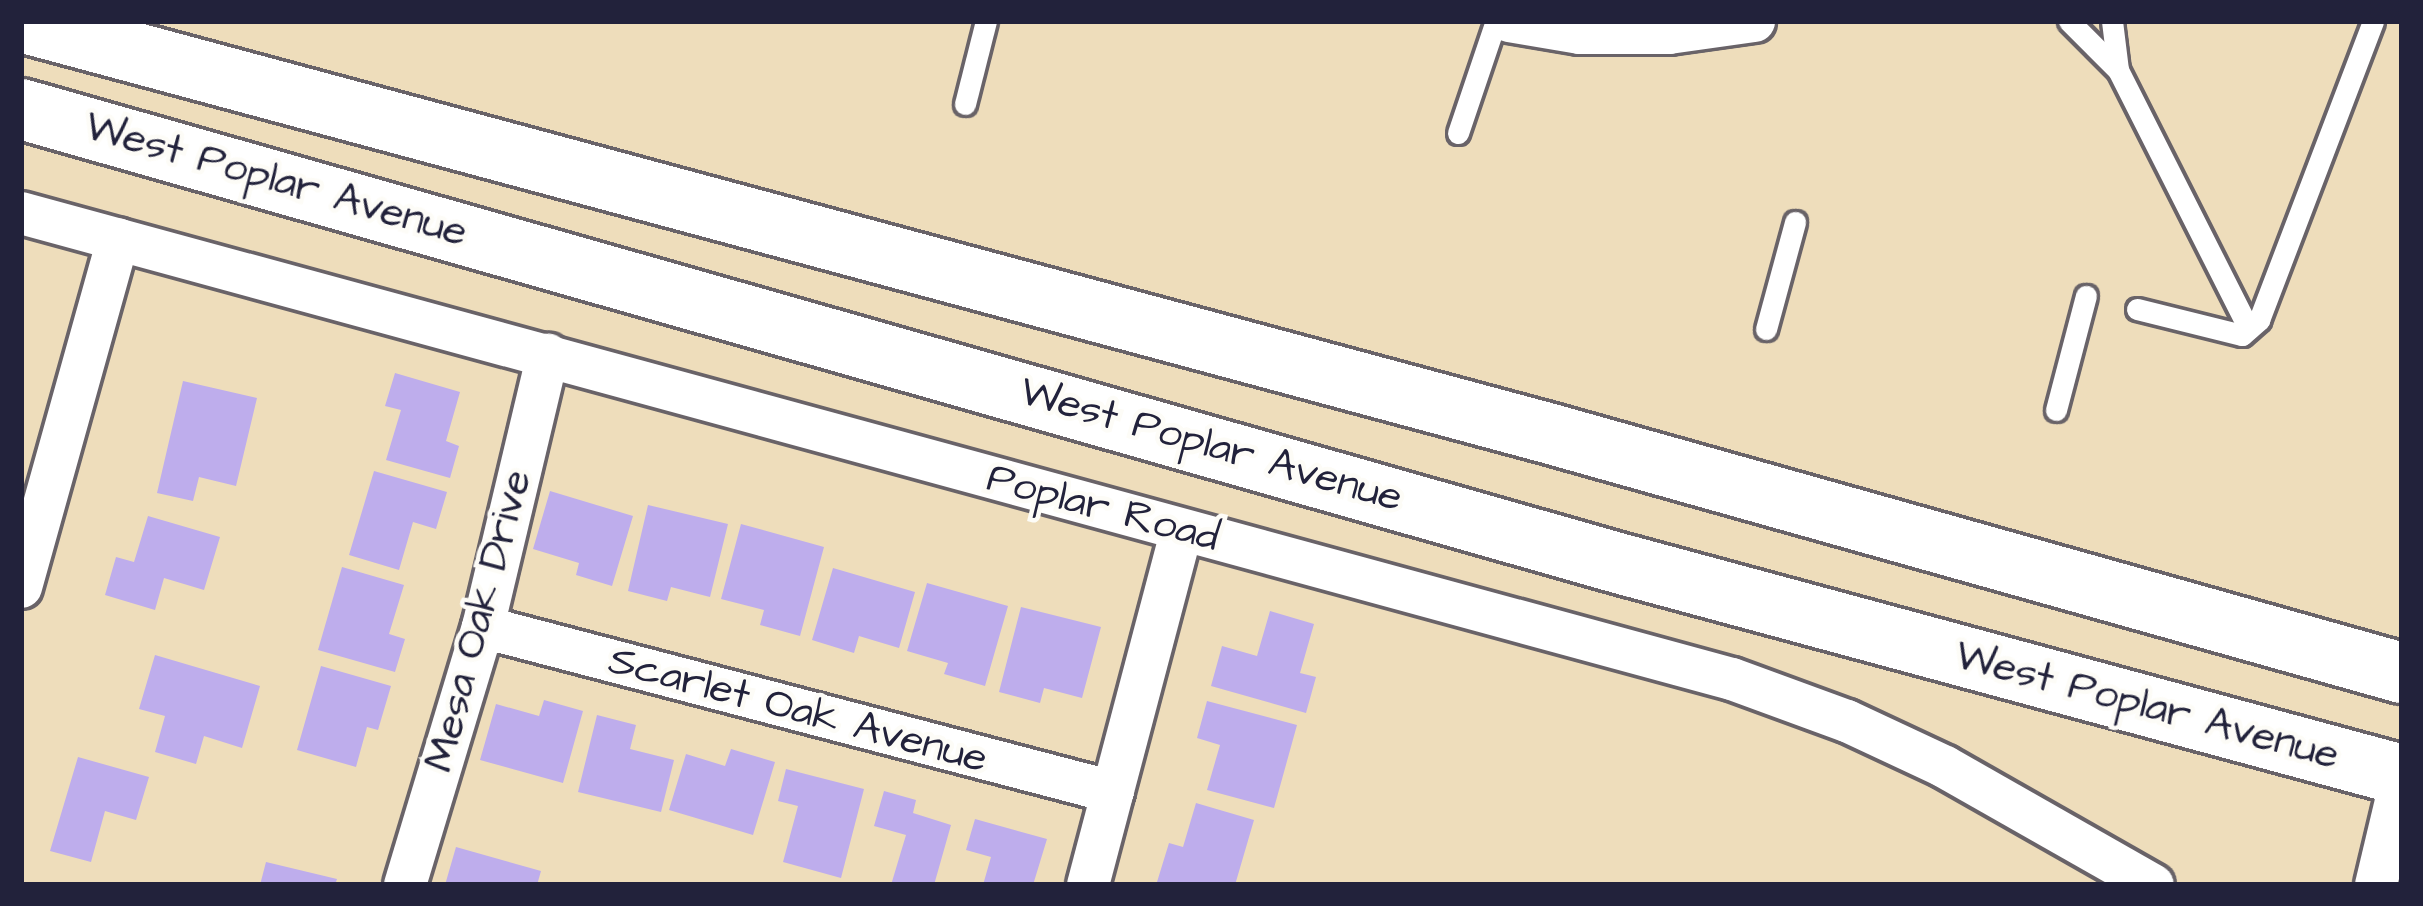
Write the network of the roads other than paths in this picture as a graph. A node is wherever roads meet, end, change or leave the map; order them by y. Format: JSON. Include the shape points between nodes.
{"nodes":[{"id":1,"x":986,"y":21,"type":"edge"},
{"id":2,"x":1496,"y":21,"type":"edge"},
{"id":3,"x":1509,"y":21,"type":"edge"},
{"id":4,"x":1754,"y":21,"type":"edge"},
{"id":5,"x":2069,"y":21,"type":"edge"},
{"id":6,"x":2112,"y":21,"type":"edge"},
{"id":7,"x":2373,"y":21,"type":"edge"},
{"id":8,"x":21,"y":22,"type":"edge"},
{"id":9,"x":2118,"y":70,"type":"junction"},
{"id":10,"x":965,"y":104,"type":"dead end"},
{"id":11,"x":21,"y":109,"type":"edge"},
{"id":12,"x":1458,"y":134,"type":"dead end"},
{"id":13,"x":21,"y":213,"type":"edge"},
{"id":14,"x":1796,"y":222,"type":"dead end"},
{"id":15,"x":118,"y":239,"type":"junction"},
{"id":16,"x":2086,"y":296,"type":"dead end"},
{"id":17,"x":2137,"y":309,"type":"dead end"},
{"id":18,"x":2249,"y":328,"type":"junction"},
{"id":19,"x":1766,"y":329,"type":"dead end"},
{"id":20,"x":548,"y":356,"type":"junction"},
{"id":21,"x":2056,"y":410,"type":"dead end"},
{"id":22,"x":1182,"y":530,"type":"junction"},
{"id":23,"x":21,"y":586,"type":"edge"},
{"id":24,"x":483,"y":627,"type":"junction"},
{"id":25,"x":2402,"y":673,"type":"edge"},
{"id":26,"x":2402,"y":775,"type":"edge"},
{"id":27,"x":1113,"y":793,"type":"junction"},
{"id":28,"x":405,"y":885,"type":"edge"},
{"id":29,"x":1088,"y":885,"type":"edge"},
{"id":30,"x":2153,"y":885,"type":"edge"},
{"id":31,"x":2376,"y":885,"type":"edge"}],
"edges":[{"from":1,"to":10,"type":"lane"},
{"from":2,"to":12,"type":"lane"},
{"from":3,"to":4,"type":"street","via":[[1580,33],[1669,34]]},
{"from":5,"to":9,"type":"lane"},
{"from":6,"to":9,"type":"lane"},
{"from":7,"to":18,"type":"lane","via":[[2278,280]]},
{"from":8,"to":25,"type":"main road","name":"West Poplar Avenue"},
{"from":9,"to":18,"type":"lane"},
{"from":11,"to":26,"type":"main road","name":"West Poplar Avenue","via":[[1629,566]]},
{"from":13,"to":15,"type":"street","name":"Poplar Road"},
{"from":14,"to":19,"type":"lane"},
{"from":15,"to":20,"type":"street","name":"Poplar Road"},
{"from":15,"to":23,"type":"street"},
{"from":16,"to":21,"type":"lane"},
{"from":17,"to":18,"type":"lane","via":[[2242,334]]},
{"from":20,"to":22,"type":"street","name":"Poplar Road"},
{"from":20,"to":24,"type":"street","name":"Mesa Oak Drive"},
{"from":22,"to":27,"type":"street"},
{"from":22,"to":30,"type":"street","name":"Poplar Road","via":[[1732,679],[1847,721]]},
{"from":24,"to":27,"type":"street","name":"Scarlet Oak Avenue"},
{"from":24,"to":28,"type":"street","name":"Mesa Oak Drive"},
{"from":26,"to":31,"type":"street"},
{"from":27,"to":29,"type":"street"}]}
